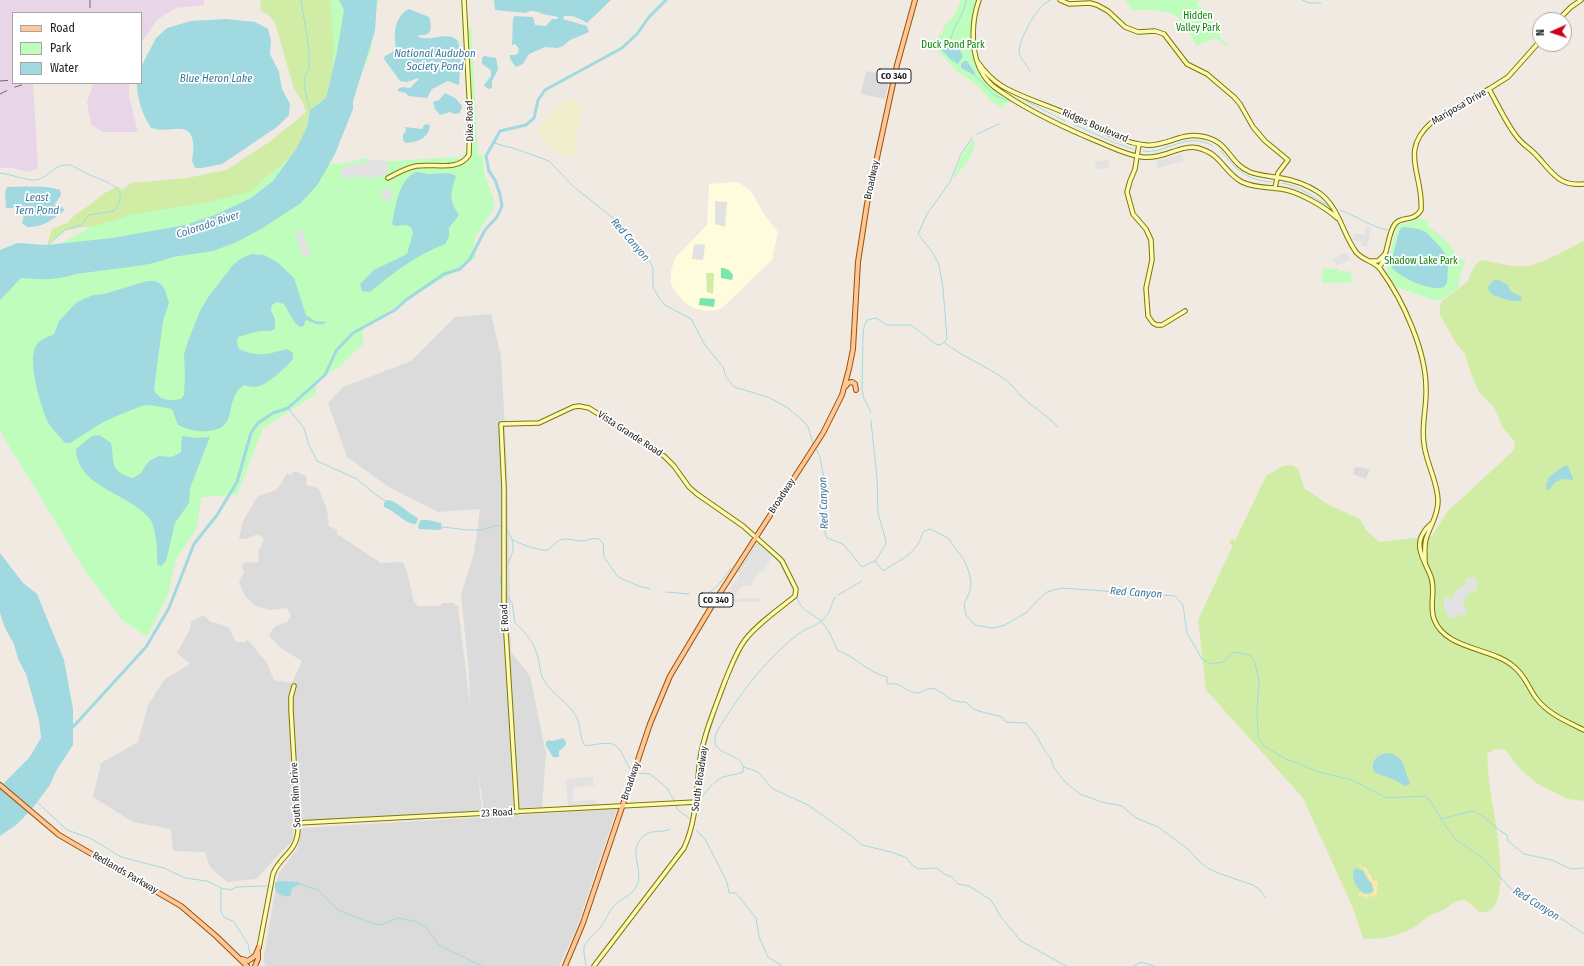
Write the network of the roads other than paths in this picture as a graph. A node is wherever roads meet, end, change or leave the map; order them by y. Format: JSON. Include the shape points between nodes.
{"nodes":[{"id":1,"x":464,"y":0,"type":"edge"},
{"id":2,"x":915,"y":0,"type":"edge"},
{"id":3,"x":979,"y":0,"type":"edge"},
{"id":4,"x":1060,"y":0,"type":"edge"},
{"id":5,"x":1581,"y":0,"type":"edge"},
{"id":6,"x":1566,"y":12,"type":"edge"},
{"id":7,"x":1532,"y":50,"type":"edge"},
{"id":8,"x":977,"y":61,"type":"junction"},
{"id":9,"x":1489,"y":89,"type":"junction"},
{"id":10,"x":1139,"y":144,"type":"junction"},
{"id":11,"x":1151,"y":145,"type":"junction"},
{"id":12,"x":1138,"y":149,"type":"junction"},
{"id":13,"x":1137,"y":156,"type":"junction"},
{"id":14,"x":1276,"y":177,"type":"junction"},
{"id":15,"x":388,"y":178,"type":"dead end"},
{"id":16,"x":1584,"y":184,"type":"edge"},
{"id":17,"x":1275,"y":188,"type":"junction"},
{"id":18,"x":1339,"y":220,"type":"junction"},
{"id":19,"x":1387,"y":252,"type":"junction"},
{"id":20,"x":1367,"y":261,"type":"junction"},
{"id":21,"x":1379,"y":268,"type":"junction"},
{"id":22,"x":1185,"y":311,"type":"dead end"},
{"id":23,"x":844,"y":388,"type":"junction"},
{"id":24,"x":856,"y":390,"type":"dead end"},
{"id":25,"x":501,"y":424,"type":"joint"},
{"id":26,"x":757,"y":537,"type":"junction"},
{"id":27,"x":796,"y":589,"type":"joint"},
{"id":28,"x":294,"y":686,"type":"dead end"},
{"id":29,"x":1584,"y":730,"type":"edge"},
{"id":30,"x":0,"y":785,"type":"edge"},
{"id":31,"x":696,"y":802,"type":"junction"},
{"id":32,"x":622,"y":807,"type":"junction"},
{"id":33,"x":517,"y":812,"type":"junction"},
{"id":34,"x":297,"y":823,"type":"junction"},
{"id":35,"x":259,"y":947,"type":"junction"},
{"id":36,"x":230,"y":950,"type":"junction"},
{"id":37,"x":247,"y":966,"type":"edge"},
{"id":38,"x":254,"y":966,"type":"edge"},
{"id":39,"x":565,"y":966,"type":"edge"},
{"id":40,"x":594,"y":966,"type":"edge"}],
"edges":[{"from":1,"to":15,"type":"street","name":"Dike Road","via":[[470,113],[469,155],[457,164],[413,167]]},
{"from":2,"to":23,"type":"main road","name":"Broadway","number":"CO 340","via":[[897,66],[865,216],[858,262],[853,349]]},
{"from":3,"to":8,"type":"street","name":"Ridges Boulevard","via":[[974,23],[974,49]]},
{"from":4,"to":14,"type":"street","via":[[1070,4],[1097,5],[1108,11],[1125,28],[1140,32],[1158,31],[1164,34],[1187,64],[1207,74],[1234,97],[1261,136],[1288,160]]},
{"from":5,"to":6,"type":"street"},
{"from":7,"to":9,"type":"street","name":"Mariposa Drive","via":[[1508,77]]},
{"from":8,"to":10,"type":"street","name":"Ridges Boulevard","via":[[991,77],[1008,89],[1100,130]]},
{"from":8,"to":13,"type":"street","name":"Ridges Boulevard","via":[[982,74],[990,84],[1034,112],[1066,129]]},
{"from":9,"to":16,"type":"street","via":[[1516,137],[1550,172],[1568,183]]},
{"from":9,"to":19,"type":"street","name":"Mariposa Drive","via":[[1432,122],[1419,136],[1414,157],[1422,207],[1420,213],[1412,218],[1396,223]]},
{"from":10,"to":11,"type":"street","name":"Ridges Boulevard"},
{"from":10,"to":12,"type":"street"},
{"from":11,"to":12,"type":"street"},
{"from":11,"to":14,"type":"street","name":"Ridges Boulevard","via":[[1183,136],[1202,136],[1222,145],[1247,171]]},
{"from":12,"to":13,"type":"street"},
{"from":13,"to":17,"type":"street","name":"Ridges Boulevard","via":[[1158,157],[1195,147],[1213,154],[1244,183]]},
{"from":13,"to":22,"type":"street","via":[[1127,192],[1133,214],[1151,240],[1152,260],[1146,288],[1148,316],[1154,324],[1162,325]]},
{"from":14,"to":17,"type":"street"},
{"from":14,"to":18,"type":"street","name":"Ridges Boulevard","via":[[1300,183],[1318,192],[1331,205]]},
{"from":17,"to":18,"type":"street","name":"Ridges Boulevard","via":[[1288,190],[1311,201]]},
{"from":18,"to":20,"type":"street","name":"Ridges Boulevard","via":[[1355,251]]},
{"from":19,"to":20,"type":"street","via":[[1380,260]]},
{"from":19,"to":21,"type":"street"},
{"from":20,"to":21,"type":"street","name":"Ridges Boulevard"},
{"from":21,"to":29,"type":"street","via":[[1398,296],[1423,361],[1426,392],[1424,449],[1438,497],[1436,517],[1421,538],[1421,555],[1433,585],[1432,615],[1437,626],[1454,641],[1510,663],[1524,677],[1544,707]]},
{"from":23,"to":24,"type":"main road","via":[[851,382],[855,384]]},
{"from":23,"to":26,"type":"main road","name":"Broadway","number":"CO 340","via":[[823,433]]},
{"from":25,"to":26,"type":"street","name":"Vista Grande Road","via":[[539,423],[573,407],[589,408],[664,456],[697,494]]},
{"from":25,"to":33,"type":"street","name":"E Road","via":[[504,601]]},
{"from":26,"to":27,"type":"street","name":"Vista Grande Road","via":[[782,561]]},
{"from":26,"to":32,"type":"main road","name":"Broadway","number":"CO 340","via":[[692,637],[670,676],[656,708]]},
{"from":27,"to":31,"type":"street","name":"South Broadway","via":[[795,596],[749,635],[737,654],[716,704],[703,746]]},
{"from":28,"to":34,"type":"street","name":"South Rim Drive","via":[[291,710]]},
{"from":30,"to":36,"type":"main road","name":"Redlands Parkway","via":[[38,819],[66,839],[181,906]]},
{"from":31,"to":32,"type":"street","name":"23 Road"},
{"from":31,"to":40,"type":"street","name":"South Broadway","via":[[688,840],[681,854]]},
{"from":32,"to":33,"type":"street","name":"23 Road"},
{"from":32,"to":39,"type":"main road","name":"Broadway","number":"CO 340","via":[[583,924]]},
{"from":33,"to":34,"type":"street","name":"23 Road"},
{"from":34,"to":35,"type":"street","name":"South Rim Drive","via":[[294,846],[273,874]]},
{"from":35,"to":36,"type":"main road","via":[[255,956],[248,961]]},
{"from":35,"to":38,"type":"main road","via":[[258,959]]},
{"from":36,"to":37,"type":"main road","name":"Redlands Parkway"}]}
